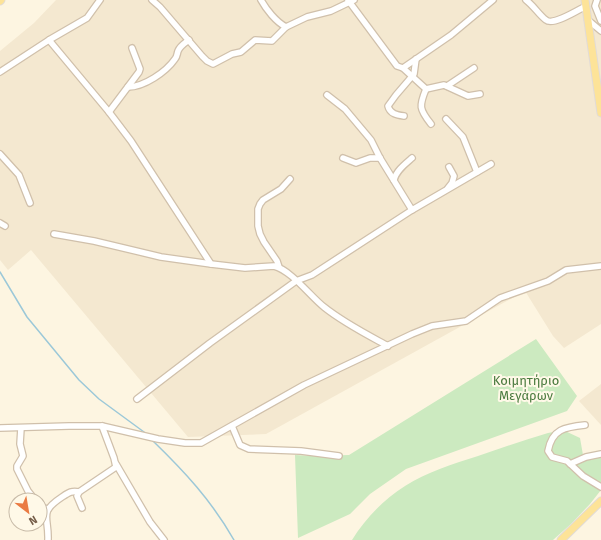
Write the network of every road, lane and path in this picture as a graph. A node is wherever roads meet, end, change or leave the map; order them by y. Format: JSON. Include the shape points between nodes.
{"nodes":[{"id":1,"x":100,"y":0,"type":"edge"},
{"id":2,"x":152,"y":0,"type":"edge"},
{"id":3,"x":262,"y":0,"type":"edge"},
{"id":4,"x":493,"y":0,"type":"edge"},
{"id":5,"x":526,"y":0,"type":"edge"},
{"id":6,"x":597,"y":0,"type":"edge"},
{"id":7,"x":351,"y":1,"type":"edge"},
{"id":8,"x":586,"y":3,"type":"edge"},
{"id":9,"x":588,"y":20,"type":"junction"},
{"id":10,"x":601,"y":21,"type":"edge"},
{"id":11,"x":286,"y":27,"type":"junction"},
{"id":12,"x":601,"y":31,"type":"edge"},
{"id":13,"x":49,"y":40,"type":"junction"},
{"id":14,"x":189,"y":40,"type":"junction"},
{"id":15,"x":132,"y":48,"type":"dead end"},
{"id":16,"x":416,"y":59,"type":"junction"},
{"id":17,"x":403,"y":68,"type":"junction"},
{"id":18,"x":474,"y":68,"type":"dead end"},
{"id":19,"x":0,"y":72,"type":"edge"},
{"id":20,"x":412,"y":77,"type":"junction"},
{"id":21,"x":447,"y":86,"type":"junction"},
{"id":22,"x":128,"y":87,"type":"junction"},
{"id":23,"x":426,"y":89,"type":"junction"},
{"id":24,"x":480,"y":94,"type":"dead end"},
{"id":25,"x":327,"y":95,"type":"dead end"},
{"id":26,"x":109,"y":112,"type":"junction"},
{"id":27,"x":601,"y":113,"type":"edge"},
{"id":28,"x":404,"y":116,"type":"dead end"},
{"id":29,"x":446,"y":119,"type":"dead end"},
{"id":30,"x":431,"y":124,"type":"dead end"},
{"id":31,"x":0,"y":154,"type":"edge"},
{"id":32,"x":343,"y":158,"type":"dead end"},
{"id":33,"x":380,"y":158,"type":"junction"},
{"id":34,"x":412,"y":158,"type":"dead end"},
{"id":35,"x":491,"y":164,"type":"dead end"},
{"id":36,"x":449,"y":167,"type":"dead end"},
{"id":37,"x":477,"y":172,"type":"junction"},
{"id":38,"x":290,"y":179,"type":"dead end"},
{"id":39,"x":394,"y":180,"type":"junction"},
{"id":40,"x":445,"y":191,"type":"junction"},
{"id":41,"x":30,"y":203,"type":"dead end"},
{"id":42,"x":412,"y":210,"type":"junction"},
{"id":43,"x":54,"y":234,"type":"dead end"},
{"id":44,"x":211,"y":264,"type":"junction"},
{"id":45,"x":601,"y":266,"type":"edge"},
{"id":46,"x":279,"y":267,"type":"junction"},
{"id":47,"x":296,"y":281,"type":"junction"},
{"id":48,"x":388,"y":346,"type":"junction"},
{"id":49,"x":136,"y":399,"type":"dead end"},
{"id":50,"x":585,"y":425,"type":"dead end"},
{"id":51,"x":102,"y":426,"type":"junction"},
{"id":52,"x":232,"y":426,"type":"junction"},
{"id":53,"x":0,"y":428,"type":"edge"},
{"id":54,"x":21,"y":428,"type":"junction"},
{"id":55,"x":601,"y":454,"type":"edge"},
{"id":56,"x":339,"y":456,"type":"dead end"},
{"id":57,"x":116,"y":464,"type":"junction"},
{"id":58,"x":570,"y":464,"type":"junction"},
{"id":59,"x":601,"y":487,"type":"edge"},
{"id":60,"x":29,"y":492,"type":"edge"},
{"id":61,"x":79,"y":492,"type":"junction"},
{"id":62,"x":601,"y":497,"type":"edge"},
{"id":63,"x":601,"y":501,"type":"edge"},
{"id":64,"x":82,"y":508,"type":"dead end"},
{"id":65,"x":594,"y":508,"type":"junction"},
{"id":66,"x":48,"y":509,"type":"edge"},
{"id":67,"x":164,"y":540,"type":"edge"},
{"id":68,"x":561,"y":540,"type":"edge"}],
"edges":[{"from":1,"to":13,"type":"street","via":[[87,18]]},
{"from":2,"to":14,"type":"street"},
{"from":3,"to":11,"type":"street","via":[[274,17]]},
{"from":4,"to":16,"type":"street","via":[[451,35]]},
{"from":5,"to":8,"type":"street","via":[[549,22],[556,21]]},
{"from":6,"to":10,"type":"street","via":[[595,6]]},
{"from":7,"to":11,"type":"street"},
{"from":7,"to":17,"type":"street","via":[[397,66]]},
{"from":8,"to":9,"type":"main road"},
{"from":9,"to":12,"type":"street"},
{"from":9,"to":27,"type":"main road"},
{"from":11,"to":14,"type":"street","via":[[272,40],[255,40],[241,52],[213,64],[207,61]]},
{"from":13,"to":19,"type":"street"},
{"from":13,"to":26,"type":"street"},
{"from":14,"to":22,"type":"street","via":[[178,49],[176,58],[167,69],[140,85]]},
{"from":15,"to":22,"type":"street","via":[[140,69]]},
{"from":16,"to":17,"type":"street"},
{"from":16,"to":20,"type":"street"},
{"from":17,"to":20,"type":"street"},
{"from":18,"to":21,"type":"street"},
{"from":20,"to":23,"type":"street"},
{"from":20,"to":28,"type":"street","via":[[388,106],[392,113]]},
{"from":21,"to":23,"type":"street","via":[[439,85]]},
{"from":21,"to":24,"type":"street","via":[[468,96]]},
{"from":22,"to":26,"type":"street"},
{"from":23,"to":30,"type":"street","via":[[421,109]]},
{"from":25,"to":33,"type":"street","via":[[345,109],[365,131]]},
{"from":26,"to":44,"type":"street","via":[[154,174]]},
{"from":29,"to":37,"type":"street","via":[[463,137]]},
{"from":31,"to":41,"type":"street","via":[[19,175]]},
{"from":32,"to":33,"type":"street","via":[[356,164],[370,158]]},
{"from":33,"to":39,"type":"street"},
{"from":34,"to":39,"type":"street","via":[[399,170]]},
{"from":35,"to":37,"type":"street"},
{"from":36,"to":40,"type":"street","via":[[454,176]]},
{"from":37,"to":40,"type":"street"},
{"from":38,"to":46,"type":"street","via":[[264,200],[258,209],[260,234]]},
{"from":39,"to":42,"type":"street"},
{"from":40,"to":42,"type":"street"},
{"from":42,"to":47,"type":"street","via":[[312,275]]},
{"from":43,"to":44,"type":"street","via":[[161,257]]},
{"from":44,"to":46,"type":"street","via":[[245,268]]},
{"from":45,"to":48,"type":"street","via":[[566,270],[548,281],[500,298],[466,320],[432,326]]},
{"from":46,"to":47,"type":"street"},
{"from":47,"to":48,"type":"street","via":[[342,320]]},
{"from":47,"to":49,"type":"street"},
{"from":48,"to":52,"type":"street","via":[[304,385]]},
{"from":50,"to":58,"type":"street","via":[[571,426],[558,432],[549,442],[548,451],[552,457]]},
{"from":51,"to":52,"type":"street","via":[[158,439],[199,444]]},
{"from":51,"to":54,"type":"street"},
{"from":51,"to":57,"type":"street"},
{"from":52,"to":56,"type":"street","via":[[240,445],[249,449],[301,451]]},
{"from":53,"to":54,"type":"street"},
{"from":54,"to":60,"type":"street","via":[[22,456],[17,469]]},
{"from":55,"to":58,"type":"street"},
{"from":57,"to":61,"type":"street","via":[[116,468]]},
{"from":57,"to":67,"type":"street","via":[[150,522]]},
{"from":58,"to":59,"type":"street","via":[[582,476]]},
{"from":61,"to":64,"type":"street","via":[[77,496]]},
{"from":61,"to":66,"type":"street","via":[[69,492]]},
{"from":62,"to":65,"type":"main road"},
{"from":63,"to":65,"type":"main road"},
{"from":65,"to":68,"type":"main road"}]}
